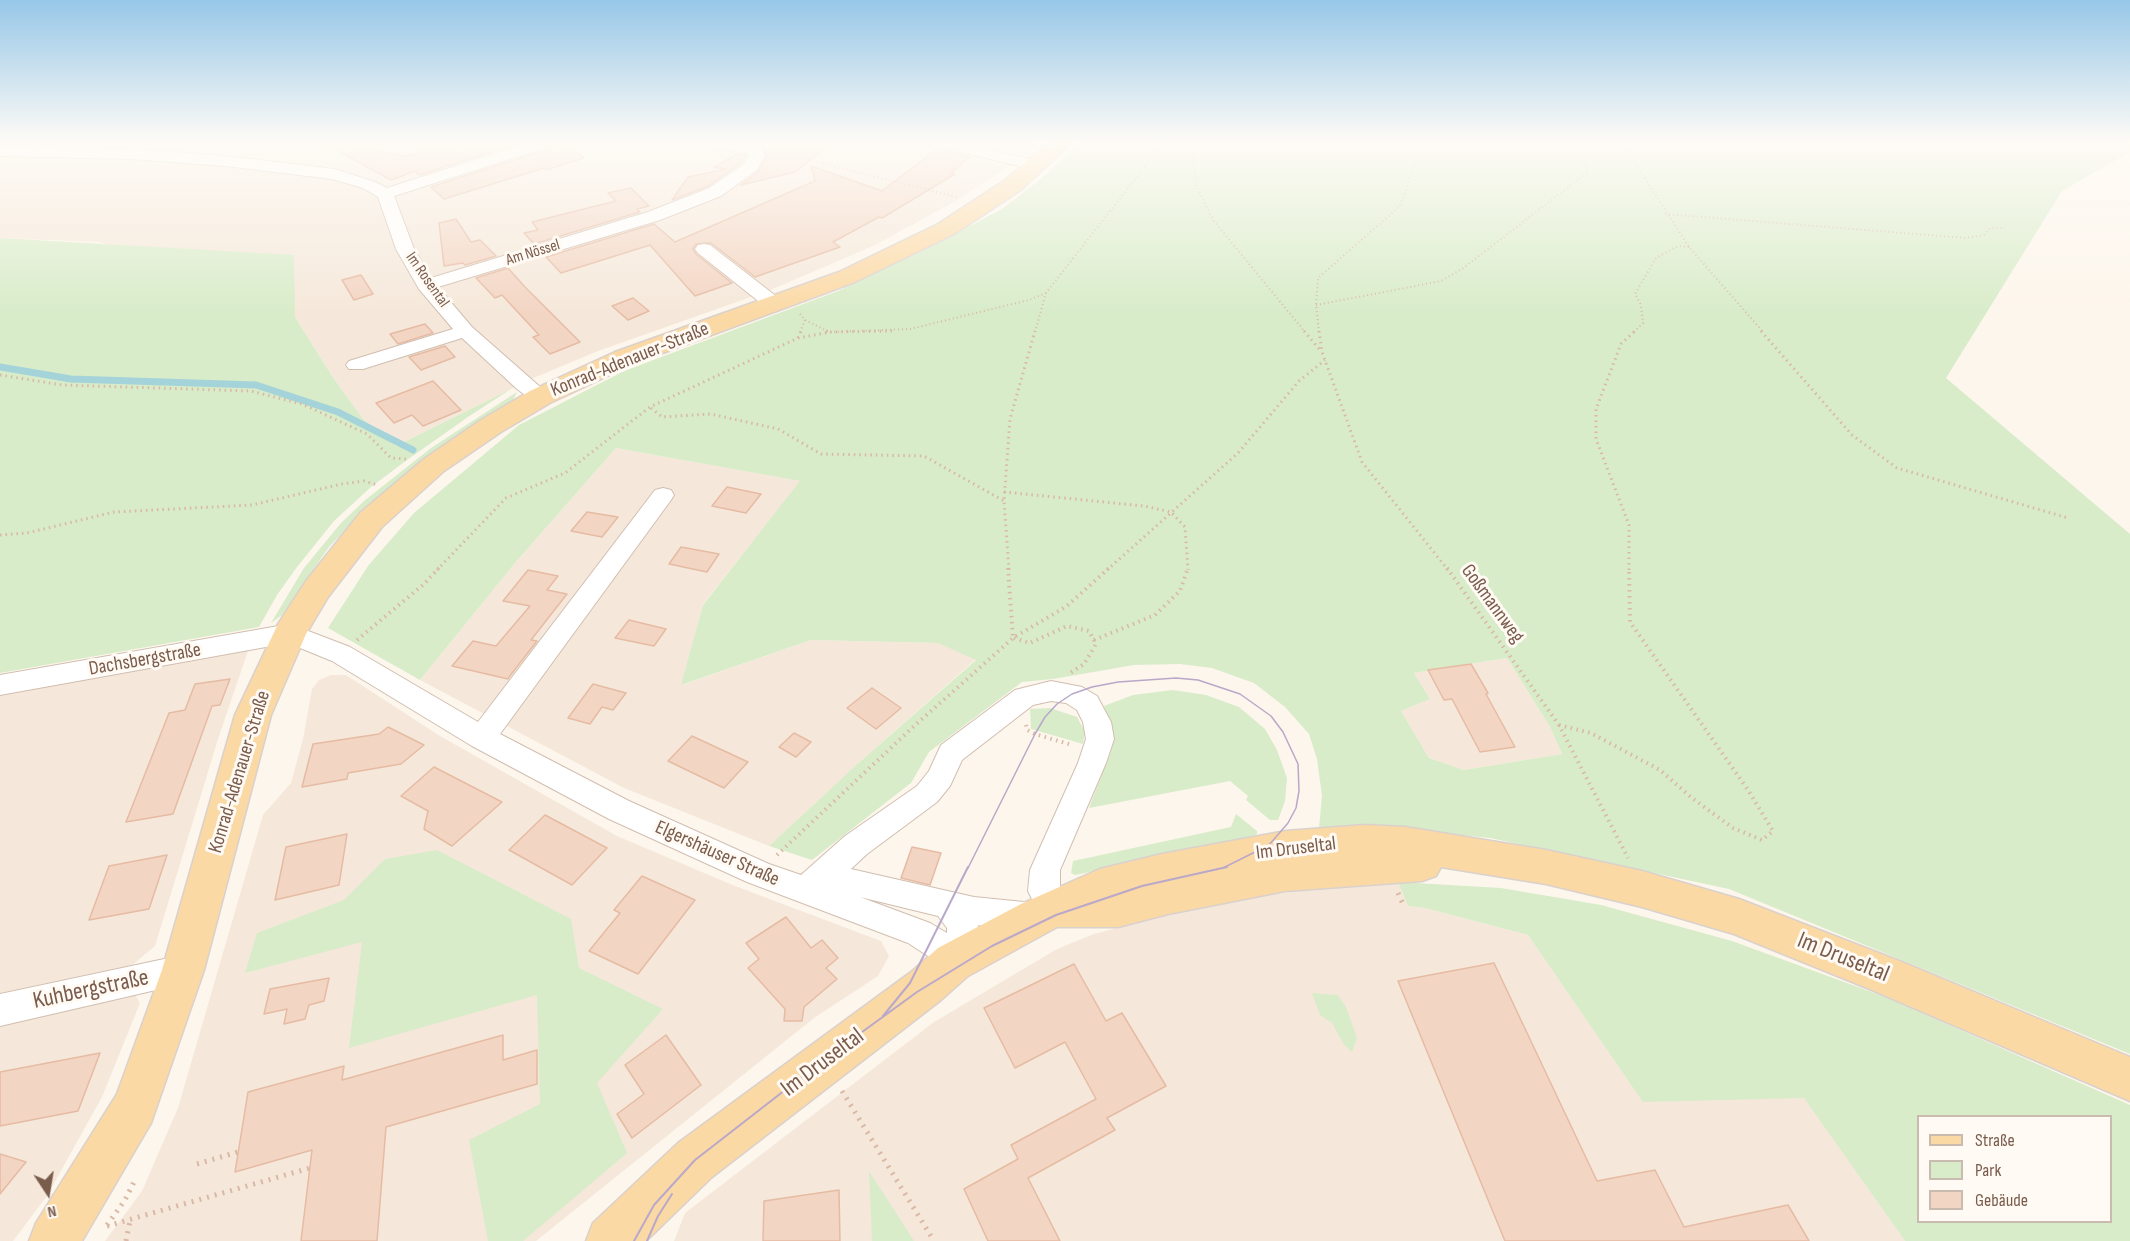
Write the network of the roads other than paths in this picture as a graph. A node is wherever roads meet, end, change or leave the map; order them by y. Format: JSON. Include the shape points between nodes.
{"nodes":[{"id":1,"x":387,"y":199,"type":"edge"},
{"id":2,"x":697,"y":199,"type":"edge"},
{"id":3,"x":992,"y":199,"type":"edge"},
{"id":4,"x":704,"y":249,"type":"dead end"},
{"id":5,"x":426,"y":285,"type":"junction"},
{"id":6,"x":781,"y":302,"type":"junction"},
{"id":7,"x":465,"y":331,"type":"junction"},
{"id":8,"x":356,"y":365,"type":"dead end"},
{"id":9,"x":540,"y":397,"type":"junction"},
{"id":10,"x":663,"y":495,"type":"dead end"},
{"id":11,"x":290,"y":633,"type":"junction"},
{"id":12,"x":0,"y":685,"type":"edge"},
{"id":13,"x":482,"y":738,"type":"junction"},
{"id":14,"x":805,"y":891,"type":"junction"},
{"id":15,"x":948,"y":905,"type":"junction"},
{"id":16,"x":1044,"y":914,"type":"junction"},
{"id":17,"x":952,"y":962,"type":"junction"},
{"id":18,"x":183,"y":970,"type":"junction"},
{"id":19,"x":0,"y":1010,"type":"edge"},
{"id":20,"x":2130,"y":1079,"type":"edge"},
{"id":21,"x":629,"y":1232,"type":"edge"},
{"id":22,"x":54,"y":1241,"type":"edge"}],
"edges":[{"from":1,"to":5,"type":"street","name":"Im Rosental","via":[[405,249]]},
{"from":2,"to":5,"type":"street","name":"Am Nössel","via":[[654,216]]},
{"from":3,"to":6,"type":"main road","name":"Konrad-Adenauer-Straße","via":[[946,229],[847,277]]},
{"from":4,"to":6,"type":"street"},
{"from":5,"to":7,"type":"street","name":"Im Rosental"},
{"from":6,"to":9,"type":"main road","name":"Konrad-Adenauer-Straße","via":[[624,358]]},
{"from":7,"to":8,"type":"street"},
{"from":7,"to":9,"type":"street","name":"Im Rosental"},
{"from":9,"to":11,"type":"main road","name":"Konrad-Adenauer-Straße","via":[[434,465],[371,520],[317,589]]},
{"from":10,"to":13,"type":"street"},
{"from":11,"to":12,"type":"street","name":"Dachsbergstraße"},
{"from":11,"to":13,"type":"street","name":"Elgershäuser Straße","via":[[341,654]]},
{"from":11,"to":18,"type":"main road","name":"Konrad-Adenauer-Straße","via":[[254,715]]},
{"from":13,"to":14,"type":"street","name":"Elgershäuser Straße","via":[[619,810]]},
{"from":14,"to":15,"type":"street","via":[[830,882],[854,882]]},
{"from":14,"to":16,"type":"street","via":[[856,845],[927,794],[940,778],[951,753],[1025,697],[1051,691],[1072,694],[1087,704],[1097,722],[1100,739],[1045,870]]},
{"from":14,"to":17,"type":"street","name":"Elgershäuser Straße","via":[[919,933],[942,948]]},
{"from":15,"to":16,"type":"street","via":[[974,911]]},
{"from":15,"to":17,"type":"street","via":[[962,923],[963,932],[960,951]]},
{"from":16,"to":17,"type":"main road","name":"Im Druseltal"},
{"from":16,"to":20,"type":"main road","name":"Im Druseltal","via":[[1118,909],[1230,883],[1356,867],[1546,867],[1738,917],[1908,984]]},
{"from":17,"to":21,"type":"main road","name":"Im Druseltal","via":[[926,986],[677,1175]]},
{"from":18,"to":19,"type":"street","name":"Kuhbergstraße"},
{"from":18,"to":22,"type":"main road","name":"Konrad-Adenauer-Straße","via":[[135,1107]]}]}
